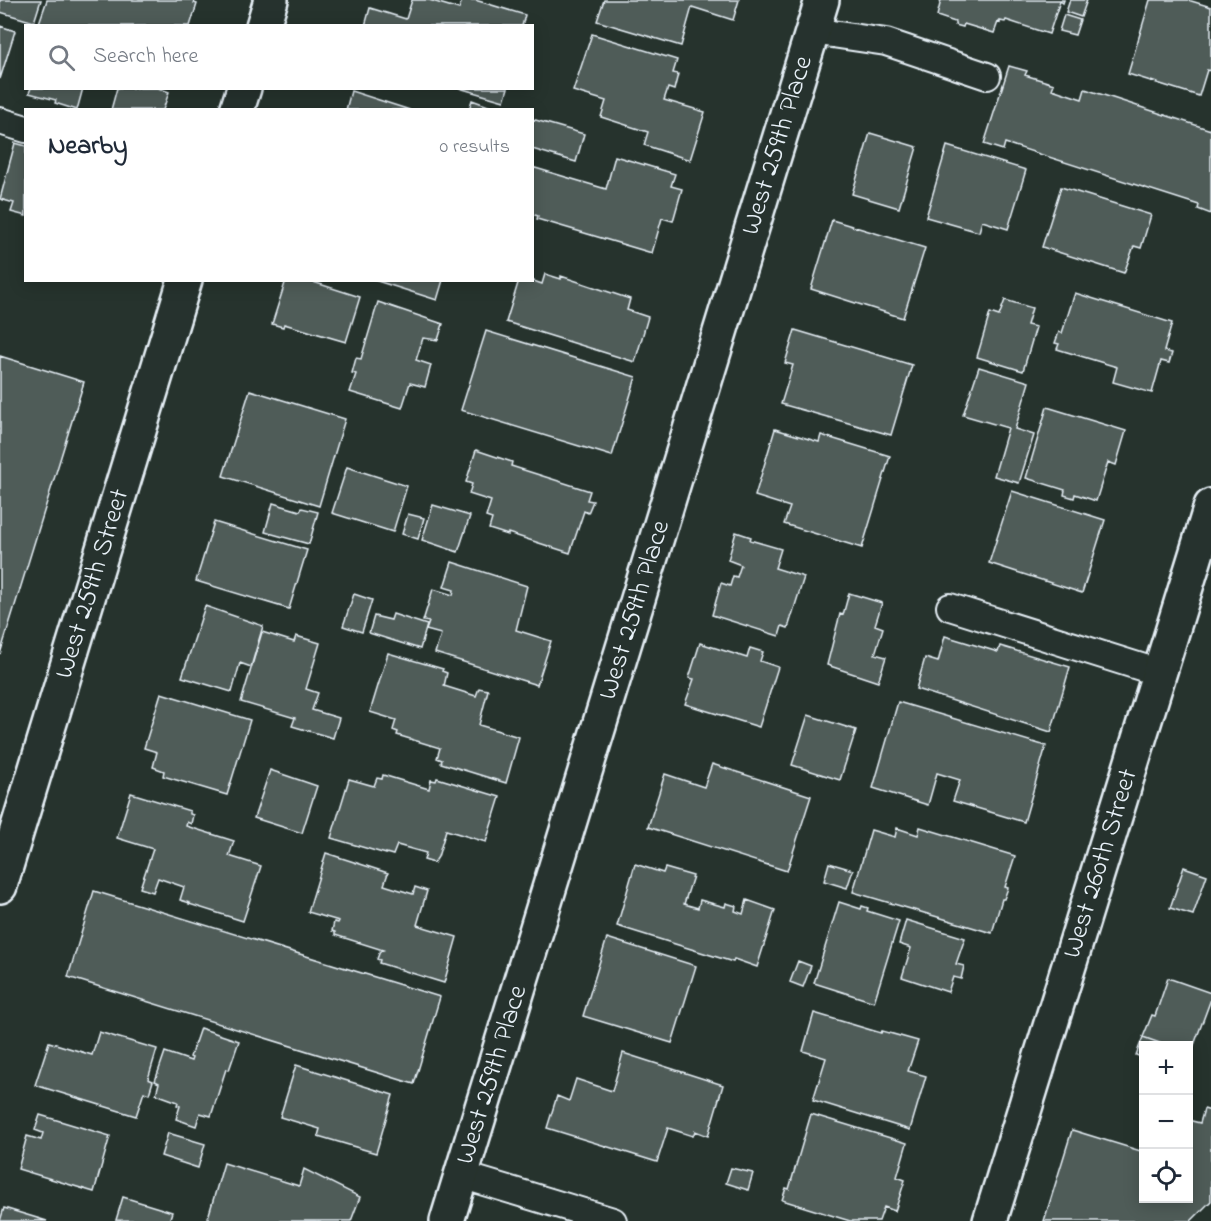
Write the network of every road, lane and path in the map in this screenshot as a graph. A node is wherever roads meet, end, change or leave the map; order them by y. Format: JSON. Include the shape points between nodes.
{"nodes":[{"id":1,"x":271,"y":0,"type":"edge"},
{"id":2,"x":822,"y":0,"type":"edge"},
{"id":3,"x":264,"y":24,"type":"edge"},
{"id":4,"x":812,"y":31,"type":"junction"},
{"id":5,"x":987,"y":76,"type":"dead end"},
{"id":6,"x":243,"y":90,"type":"edge"},
{"id":7,"x":238,"y":108,"type":"edge"},
{"id":8,"x":0,"y":121,"type":"edge"},
{"id":9,"x":24,"y":128,"type":"edge"},
{"id":10,"x":184,"y":282,"type":"edge"},
{"id":11,"x":1211,"y":506,"type":"edge"},
{"id":12,"x":950,"y":607,"type":"dead end"},
{"id":13,"x":1160,"y":673,"type":"junction"},
{"id":14,"x":0,"y":886,"type":"edge"},
{"id":15,"x":461,"y":1175,"type":"junction"},
{"id":16,"x":547,"y":1212,"type":"edge"},
{"id":17,"x":447,"y":1221,"type":"edge"},
{"id":18,"x":613,"y":1221,"type":"edge"},
{"id":19,"x":990,"y":1221,"type":"edge"}],
"edges":[{"from":1,"to":3,"type":"street"},
{"from":2,"to":4,"type":"street","name":"West 259th Place"},
{"from":4,"to":5,"type":"lane","via":[[886,42]]},
{"from":4,"to":15,"type":"street","name":"West 259th Place"},
{"from":6,"to":7,"type":"street"},
{"from":8,"to":9,"type":"lane"},
{"from":10,"to":14,"type":"street","name":"West 259th Street"},
{"from":11,"to":13,"type":"street","name":"West 260th Street"},
{"from":12,"to":13,"type":"lane"},
{"from":13,"to":19,"type":"street","name":"West 260th Street"},
{"from":15,"to":16,"type":"lane"},
{"from":15,"to":17,"type":"street","name":"West 259th Place"},
{"from":16,"to":18,"type":"lane"}]}
